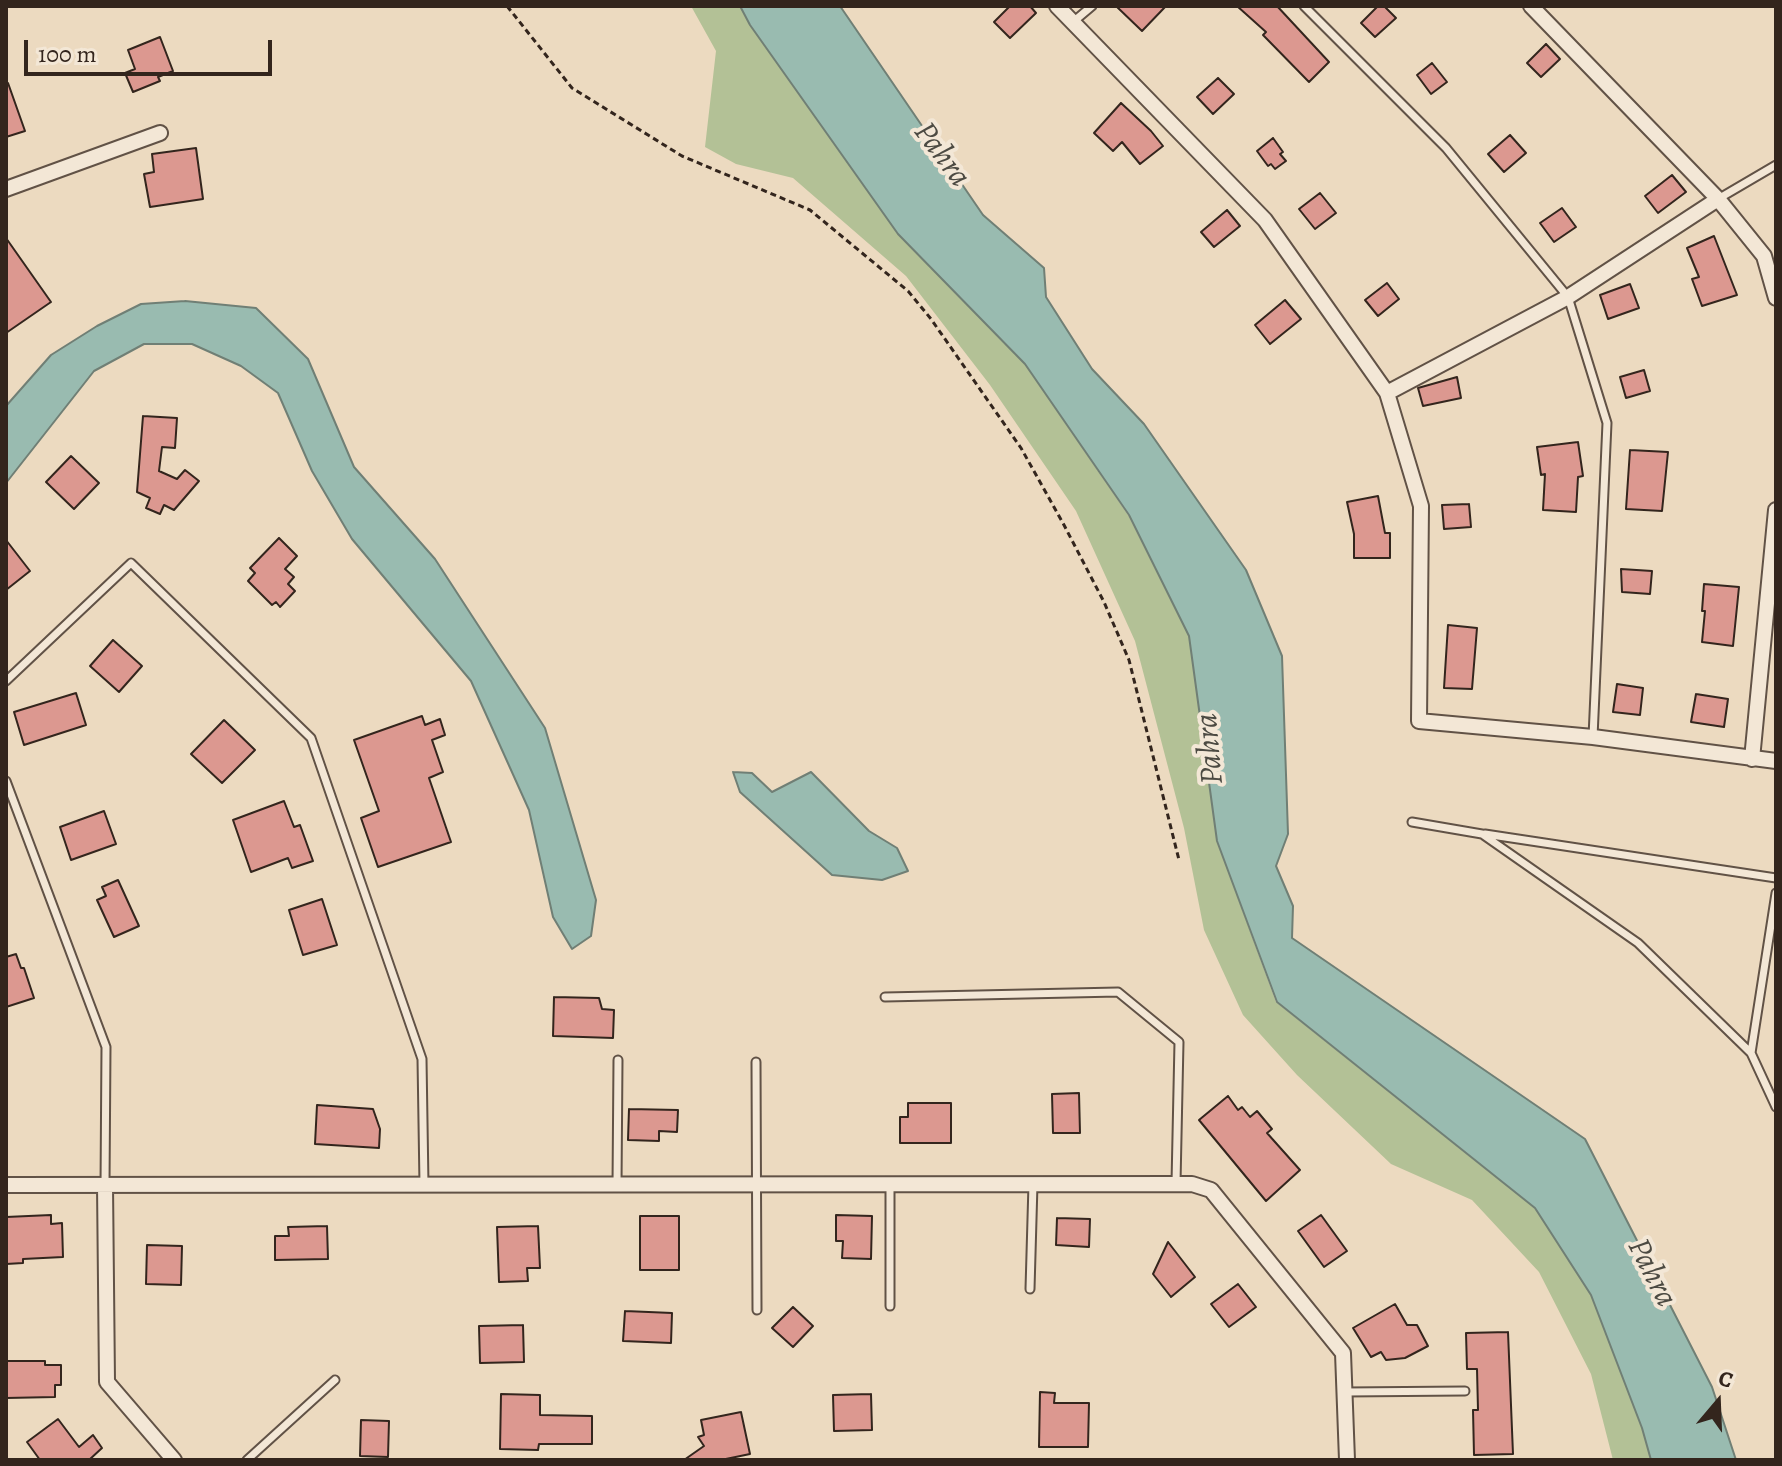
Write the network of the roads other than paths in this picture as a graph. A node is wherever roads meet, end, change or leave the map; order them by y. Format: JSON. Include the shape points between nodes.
{"nodes":[{"id":1,"x":1057,"y":6,"type":"edge"},
{"id":2,"x":1092,"y":6,"type":"edge"},
{"id":3,"x":1304,"y":6,"type":"edge"},
{"id":4,"x":1531,"y":6,"type":"edge"},
{"id":5,"x":1073,"y":22,"type":"junction"},
{"id":6,"x":160,"y":133,"type":"dead end"},
{"id":7,"x":1776,"y":165,"type":"edge"},
{"id":8,"x":6,"y":189,"type":"edge"},
{"id":9,"x":1718,"y":199,"type":"junction"},
{"id":10,"x":1568,"y":297,"type":"junction"},
{"id":11,"x":1776,"y":298,"type":"edge"},
{"id":12,"x":1387,"y":393,"type":"junction"},
{"id":13,"x":1776,"y":510,"type":"edge"},
{"id":14,"x":6,"y":681,"type":"edge"},
{"id":15,"x":1593,"y":737,"type":"junction"},
{"id":16,"x":1752,"y":759,"type":"junction"},
{"id":17,"x":1776,"y":761,"type":"edge"},
{"id":18,"x":6,"y":781,"type":"edge"},
{"id":19,"x":1412,"y":822,"type":"dead end"},
{"id":20,"x":1482,"y":834,"type":"junction"},
{"id":21,"x":1776,"y":878,"type":"edge"},
{"id":22,"x":1776,"y":893,"type":"edge"},
{"id":23,"x":885,"y":997,"type":"dead end"},
{"id":24,"x":1751,"y":1053,"type":"junction"},
{"id":25,"x":618,"y":1060,"type":"dead end"},
{"id":26,"x":756,"y":1062,"type":"dead end"},
{"id":27,"x":1776,"y":1107,"type":"edge"},
{"id":28,"x":890,"y":1184,"type":"junction"},
{"id":29,"x":1033,"y":1184,"type":"junction"},
{"id":30,"x":1176,"y":1184,"type":"junction"},
{"id":31,"x":6,"y":1185,"type":"edge"},
{"id":32,"x":105,"y":1185,"type":"junction"},
{"id":33,"x":424,"y":1185,"type":"junction"},
{"id":34,"x":617,"y":1185,"type":"junction"},
{"id":35,"x":755,"y":1186,"type":"junction"},
{"id":36,"x":1030,"y":1289,"type":"dead end"},
{"id":37,"x":890,"y":1306,"type":"dead end"},
{"id":38,"x":757,"y":1310,"type":"dead end"},
{"id":39,"x":335,"y":1380,"type":"dead end"},
{"id":40,"x":1465,"y":1391,"type":"dead end"},
{"id":41,"x":1345,"y":1392,"type":"junction"},
{"id":42,"x":174,"y":1460,"type":"edge"},
{"id":43,"x":247,"y":1460,"type":"edge"},
{"id":44,"x":1347,"y":1460,"type":"edge"}],
"edges":[{"from":1,"to":5,"type":"street"},
{"from":2,"to":5,"type":"lane"},
{"from":3,"to":10,"type":"lane","via":[[1446,148]]},
{"from":4,"to":9,"type":"street"},
{"from":5,"to":12,"type":"street","via":[[1265,220]]},
{"from":6,"to":8,"type":"street"},
{"from":7,"to":9,"type":"lane"},
{"from":9,"to":10,"type":"street"},
{"from":9,"to":11,"type":"street","via":[[1764,256]]},
{"from":10,"to":12,"type":"street"},
{"from":10,"to":15,"type":"lane","via":[[1607,423]]},
{"from":12,"to":15,"type":"street","via":[[1421,506],[1419,721]]},
{"from":13,"to":16,"type":"street"},
{"from":14,"to":33,"type":"lane","via":[[131,563],[311,738],[422,1059]]},
{"from":15,"to":16,"type":"street"},
{"from":16,"to":17,"type":"street"},
{"from":18,"to":32,"type":"lane","via":[[106,1047]]},
{"from":19,"to":20,"type":"lane"},
{"from":20,"to":21,"type":"lane"},
{"from":20,"to":24,"type":"lane","via":[[1638,943]]},
{"from":22,"to":24,"type":"lane"},
{"from":23,"to":30,"type":"lane","via":[[1118,992],[1179,1042]]},
{"from":24,"to":27,"type":"lane"},
{"from":25,"to":34,"type":"lane"},
{"from":26,"to":35,"type":"lane"},
{"from":28,"to":29,"type":"street"},
{"from":28,"to":35,"type":"street"},
{"from":28,"to":37,"type":"lane"},
{"from":29,"to":30,"type":"street"},
{"from":29,"to":36,"type":"lane"},
{"from":30,"to":41,"type":"street","via":[[1211,1190],[1268,1260],[1343,1353]]},
{"from":31,"to":32,"type":"street"},
{"from":32,"to":33,"type":"street"},
{"from":32,"to":42,"type":"street","via":[[107,1382]]},
{"from":33,"to":34,"type":"street"},
{"from":34,"to":35,"type":"street"},
{"from":35,"to":38,"type":"lane"},
{"from":39,"to":43,"type":"lane"},
{"from":40,"to":41,"type":"lane"},
{"from":41,"to":44,"type":"street"}]}
